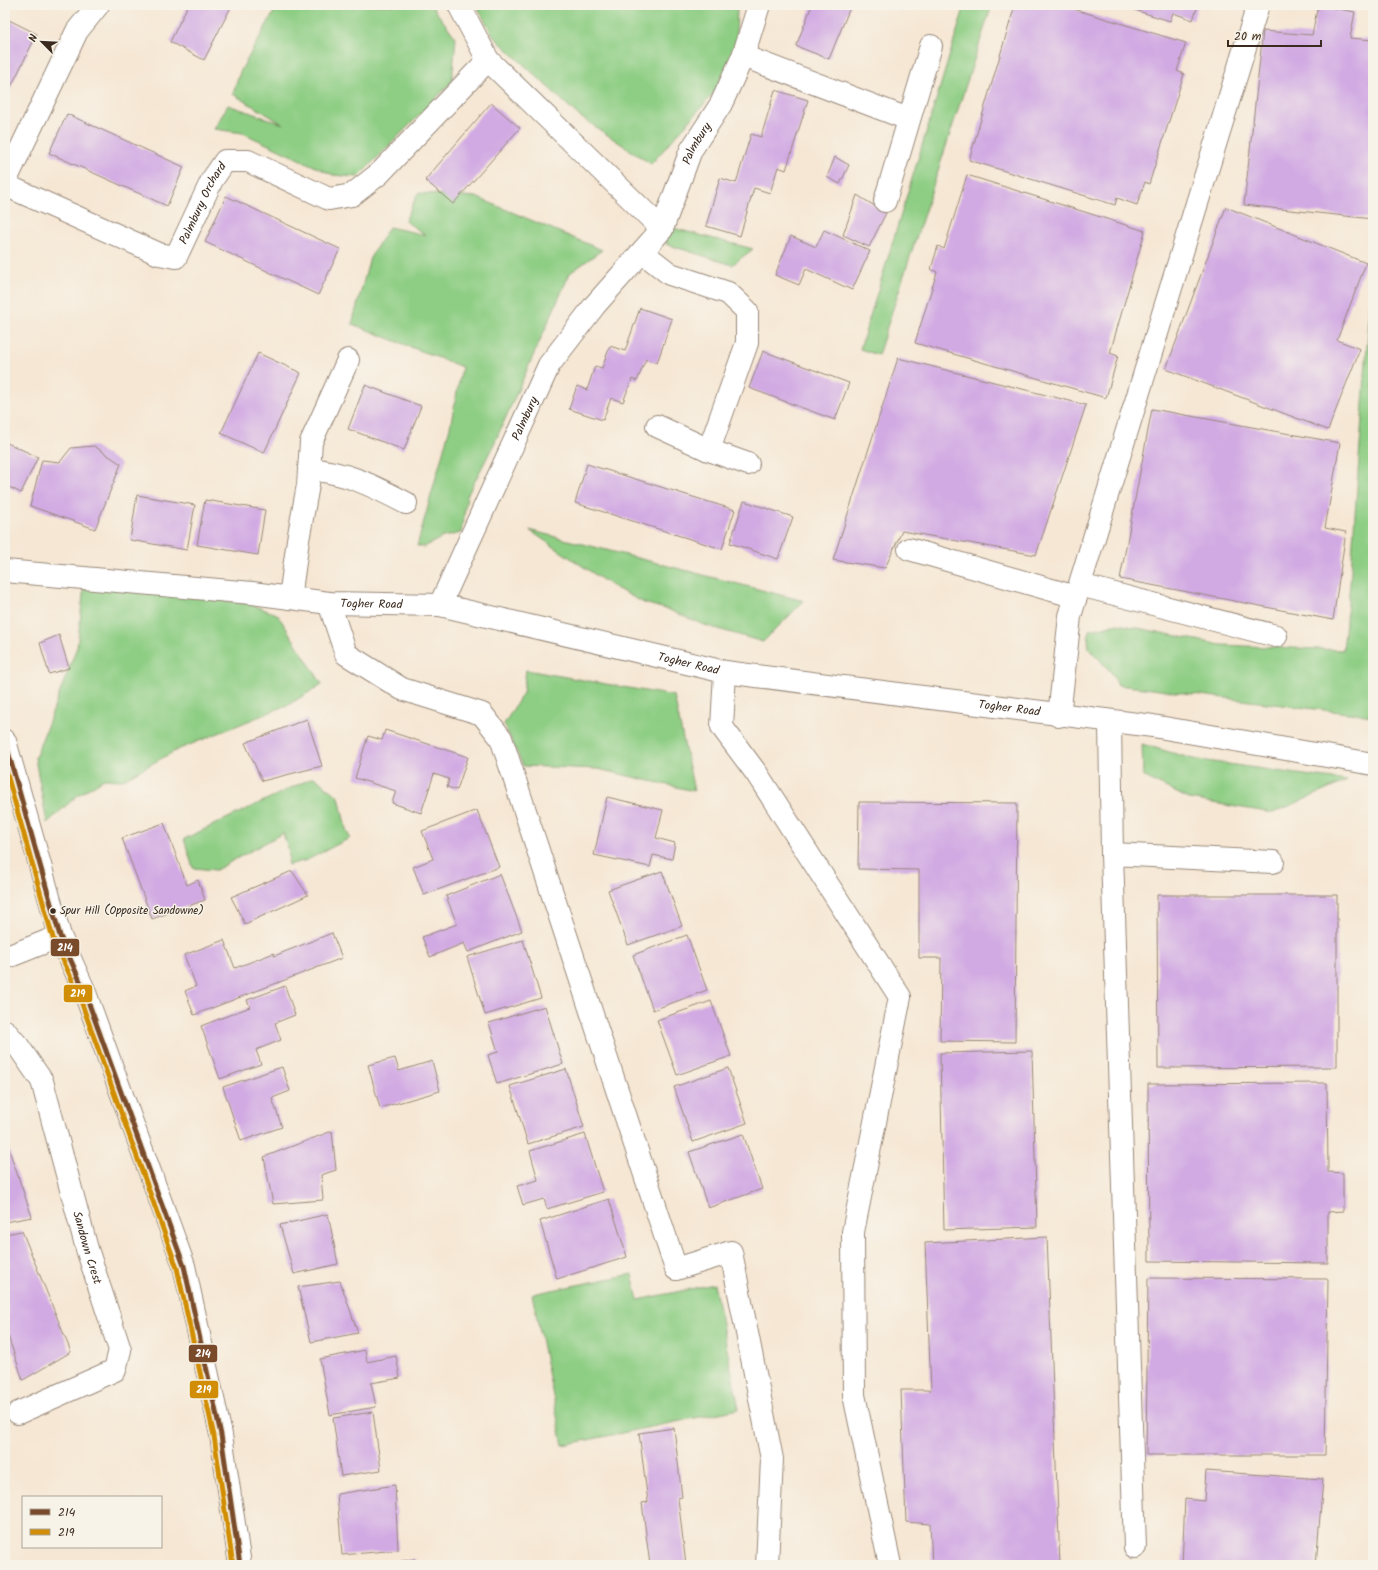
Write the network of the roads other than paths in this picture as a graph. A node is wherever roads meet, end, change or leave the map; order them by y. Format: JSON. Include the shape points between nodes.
{"nodes":[{"id":1,"x":98,"y":5,"type":"edge"},
{"id":2,"x":459,"y":5,"type":"edge"},
{"id":3,"x":759,"y":5,"type":"edge"},
{"id":4,"x":1258,"y":5,"type":"edge"},
{"id":5,"x":930,"y":46,"type":"dead end"},
{"id":6,"x":743,"y":56,"type":"junction"},
{"id":7,"x":488,"y":60,"type":"junction"},
{"id":8,"x":908,"y":118,"type":"junction"},
{"id":9,"x":5,"y":183,"type":"edge"},
{"id":10,"x":885,"y":201,"type":"dead end"},
{"id":11,"x":662,"y":229,"type":"junction"},
{"id":12,"x":642,"y":252,"type":"junction"},
{"id":13,"x":348,"y":360,"type":"dead end"},
{"id":14,"x":657,"y":426,"type":"dead end"},
{"id":15,"x":709,"y":450,"type":"junction"},
{"id":16,"x":748,"y":464,"type":"dead end"},
{"id":17,"x":309,"y":469,"type":"junction"},
{"id":18,"x":406,"y":503,"type":"dead end"},
{"id":19,"x":909,"y":549,"type":"dead end"},
{"id":20,"x":5,"y":571,"type":"edge"},
{"id":21,"x":1078,"y":591,"type":"junction"},
{"id":22,"x":290,"y":598,"type":"junction"},
{"id":23,"x":329,"y":603,"type":"junction"},
{"id":24,"x":440,"y":605,"type":"junction"},
{"id":25,"x":1276,"y":636,"type":"dead end"},
{"id":26,"x":725,"y":672,"type":"junction"},
{"id":27,"x":1059,"y":716,"type":"junction"},
{"id":28,"x":1110,"y":722,"type":"junction"},
{"id":29,"x":5,"y":741,"type":"edge"},
{"id":30,"x":1373,"y":764,"type":"edge"},
{"id":31,"x":1112,"y":854,"type":"junction"},
{"id":32,"x":1273,"y":862,"type":"dead end"},
{"id":33,"x":60,"y":936,"type":"junction"},
{"id":34,"x":5,"y":958,"type":"edge"},
{"id":35,"x":5,"y":1031,"type":"edge"},
{"id":36,"x":18,"y":1413,"type":"dead end"},
{"id":37,"x":1135,"y":1546,"type":"dead end"},
{"id":38,"x":240,"y":1565,"type":"edge"},
{"id":39,"x":767,"y":1565,"type":"edge"},
{"id":40,"x":890,"y":1565,"type":"edge"}],
"edges":[{"from":1,"to":9,"type":"street","name":"Palmbury Orchard","via":[[77,31]]},
{"from":2,"to":7,"type":"street"},
{"from":3,"to":6,"type":"street","name":"Palmbury"},
{"from":4,"to":21,"type":"street"},
{"from":5,"to":8,"type":"street"},
{"from":6,"to":8,"type":"street"},
{"from":6,"to":11,"type":"street","name":"Palmbury","via":[[721,104],[691,150]]},
{"from":7,"to":9,"type":"street","name":"Palmbury Orchard","via":[[380,173],[352,195],[329,199],[248,161],[226,161],[212,180],[176,256],[159,254]]},
{"from":7,"to":11,"type":"street"},
{"from":8,"to":10,"type":"street"},
{"from":11,"to":12,"type":"street","name":"Palmbury"},
{"from":12,"to":15,"type":"street","via":[[670,274],[728,293],[747,311],[747,343]]},
{"from":12,"to":24,"type":"street","name":"Palmbury","via":[[595,305],[549,365]]},
{"from":13,"to":17,"type":"street","via":[[311,442]]},
{"from":14,"to":15,"type":"street"},
{"from":15,"to":16,"type":"street"},
{"from":17,"to":18,"type":"street","via":[[334,472],[362,481]]},
{"from":17,"to":22,"type":"street"},
{"from":19,"to":21,"type":"street"},
{"from":20,"to":22,"type":"street","name":"Togher Road"},
{"from":21,"to":25,"type":"street"},
{"from":21,"to":27,"type":"street","via":[[1070,616]]},
{"from":22,"to":23,"type":"street","name":"Togher Road"},
{"from":23,"to":24,"type":"street","name":"Togher Road"},
{"from":23,"to":39,"type":"street","via":[[346,654],[402,690],[482,714],[501,738],[676,1269],[731,1252],[772,1459]]},
{"from":24,"to":26,"type":"street","name":"Togher Road"},
{"from":26,"to":27,"type":"street","name":"Togher Road"},
{"from":26,"to":40,"type":"street","via":[[722,727],[757,774],[900,997],[853,1232],[854,1395]]},
{"from":27,"to":28,"type":"street","name":"Togher Road"},
{"from":28,"to":30,"type":"street","name":"Togher Road","via":[[1153,726]]},
{"from":28,"to":31,"type":"street"},
{"from":29,"to":33,"type":"street"},
{"from":31,"to":32,"type":"street"},
{"from":31,"to":37,"type":"street"},
{"from":33,"to":34,"type":"street"},
{"from":33,"to":38,"type":"street","via":[[84,990],[184,1266],[221,1435]]},
{"from":35,"to":36,"type":"street","name":"Sandown Crest","via":[[42,1081],[87,1249],[120,1350],[115,1370]]}]}
